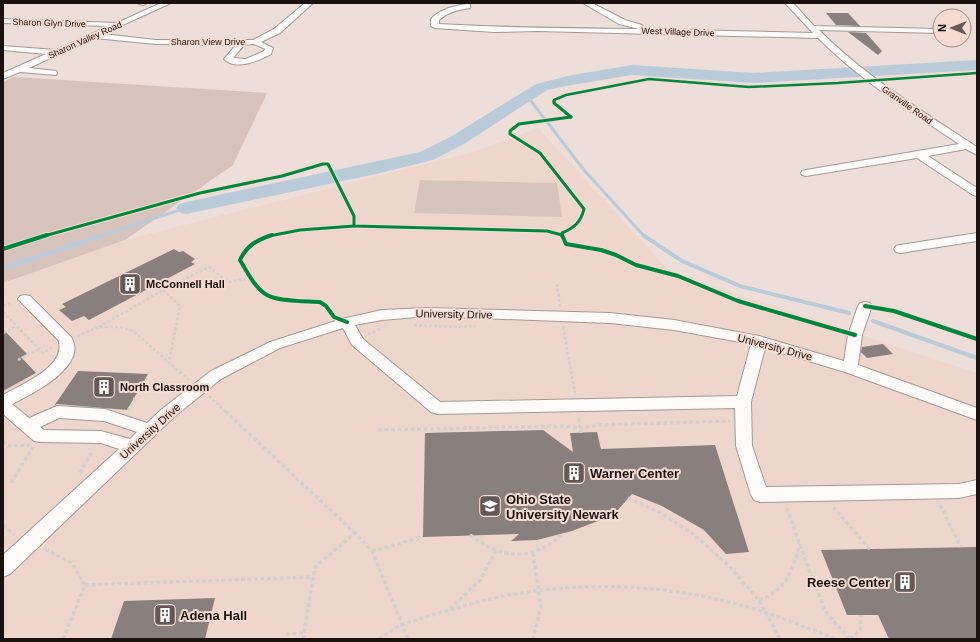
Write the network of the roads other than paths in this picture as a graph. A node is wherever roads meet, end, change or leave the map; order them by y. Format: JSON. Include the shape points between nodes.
{"nodes":[{"id":1,"x":167,"y":3,"type":"edge"},
{"id":2,"x":309,"y":3,"type":"edge"},
{"id":3,"x":587,"y":3,"type":"edge"},
{"id":4,"x":788,"y":3,"type":"edge"},
{"id":5,"x":467,"y":6,"type":"dead end"},
{"id":6,"x":3,"y":21,"type":"edge"},
{"id":7,"x":119,"y":24,"type":"junction"},
{"id":8,"x":813,"y":28,"type":"junction"},
{"id":9,"x":932,"y":31,"type":"edge"},
{"id":10,"x":659,"y":32,"type":"junction"},
{"id":11,"x":94,"y":36,"type":"junction"},
{"id":12,"x":820,"y":36,"type":"junction"},
{"id":13,"x":255,"y":42,"type":"junction"},
{"id":14,"x":239,"y":43,"type":"junction"},
{"id":15,"x":3,"y":48,"type":"edge"},
{"id":16,"x":57,"y":52,"type":"junction"},
{"id":17,"x":19,"y":69,"type":"junction"},
{"id":18,"x":53,"y":73,"type":"dead end"},
{"id":19,"x":3,"y":76,"type":"edge"},
{"id":20,"x":968,"y":146,"type":"junction"},
{"id":21,"x":977,"y":152,"type":"edge"},
{"id":22,"x":918,"y":154,"type":"junction"},
{"id":23,"x":806,"y":173,"type":"dead end"},
{"id":24,"x":977,"y":193,"type":"edge"},
{"id":25,"x":977,"y":237,"type":"edge"},
{"id":26,"x":900,"y":250,"type":"dead end"},
{"id":27,"x":19,"y":300,"type":"road end"},
{"id":28,"x":865,"y":306,"type":"dead end"},
{"id":29,"x":347,"y":322,"type":"junction"},
{"id":30,"x":759,"y":341,"type":"junction"},
{"id":31,"x":850,"y":368,"type":"junction"},
{"id":32,"x":743,"y":402,"type":"junction"},
{"id":33,"x":3,"y":404,"type":"edge"},
{"id":34,"x":977,"y":414,"type":"edge"},
{"id":35,"x":28,"y":426,"type":"junction"},
{"id":36,"x":150,"y":430,"type":"junction"},
{"id":37,"x":133,"y":446,"type":"junction"},
{"id":38,"x":977,"y":487,"type":"edge"},
{"id":39,"x":3,"y":568,"type":"edge"}],
"edges":[{"from":1,"to":7,"type":"street","name":"Sharon Valley Road"},
{"from":2,"to":13,"type":"street","name":"Sharon View Drive","via":[[277,31]]},
{"from":3,"to":10,"type":"street","via":[[622,22]]},
{"from":4,"to":8,"type":"street","name":"Granville Road"},
{"from":5,"to":10,"type":"street","name":"West Village Drive","via":[[444,12],[435,19],[435,26],[500,30]]},
{"from":6,"to":7,"type":"street","name":"Sharon Glyn Drive"},
{"from":7,"to":11,"type":"street","name":"Sharon Valley Road"},
{"from":8,"to":9,"type":"street"},
{"from":8,"to":12,"type":"street","name":"Granville Road"},
{"from":10,"to":12,"type":"street","name":"West Village Drive"},
{"from":11,"to":14,"type":"street","name":"Sharon View Drive","via":[[156,42]]},
{"from":11,"to":16,"type":"street","name":"Sharon Valley Road"},
{"from":12,"to":20,"type":"street","name":"Granville Road","via":[[874,83]]},
{"from":13,"to":14,"type":"street","name":"Sharon View Drive"},
{"from":13,"to":14,"type":"street","via":[[269,48],[268,52],[252,60],[230,61],[228,59],[238,50]]},
{"from":15,"to":16,"type":"street"},
{"from":16,"to":17,"type":"street","name":"Sharon Valley Road"},
{"from":17,"to":18,"type":"street"},
{"from":17,"to":19,"type":"street","name":"Sharon Valley Road"},
{"from":20,"to":21,"type":"street","name":"Granville Road"},
{"from":20,"to":22,"type":"street"},
{"from":22,"to":23,"type":"street"},
{"from":22,"to":24,"type":"street"},
{"from":25,"to":26,"type":"street"},
{"from":27,"to":33,"type":"street","via":[[66,340],[67,353],[62,364],[50,375]]},
{"from":28,"to":31,"type":"street","via":[[855,335]]},
{"from":29,"to":30,"type":"street","name":"University Drive","via":[[382,315],[428,312],[563,324],[610,318],[667,324]]},
{"from":29,"to":32,"type":"street","via":[[357,342],[437,408]]},
{"from":29,"to":36,"type":"street","name":"University Drive","via":[[275,345],[216,376]]},
{"from":30,"to":31,"type":"street","name":"University Drive"},
{"from":30,"to":32,"type":"street"},
{"from":31,"to":34,"type":"street","name":"University Drive"},
{"from":32,"to":38,"type":"street","via":[[744,446],[760,495],[959,491]]},
{"from":33,"to":35,"type":"street"},
{"from":35,"to":36,"type":"street","via":[[58,412],[105,415]]},
{"from":35,"to":37,"type":"street","via":[[40,436],[103,438]]},
{"from":36,"to":37,"type":"street","name":"University Drive"},
{"from":37,"to":39,"type":"street","name":"University Drive"}]}
